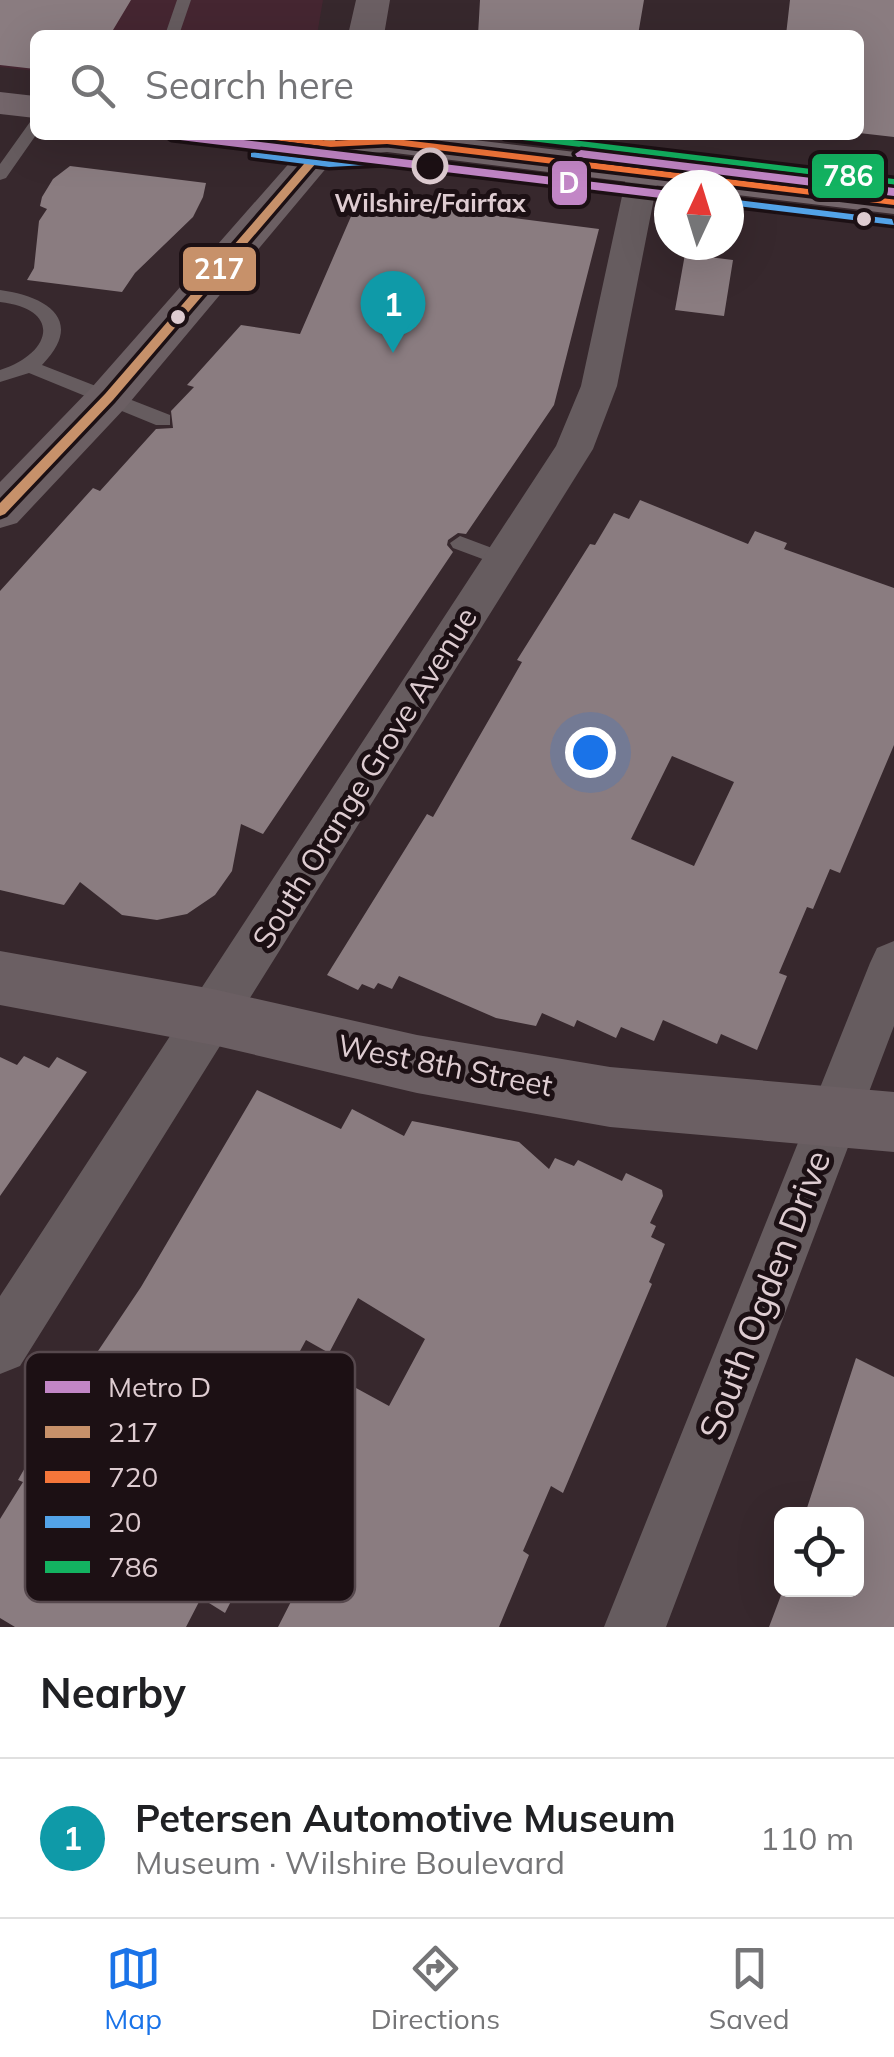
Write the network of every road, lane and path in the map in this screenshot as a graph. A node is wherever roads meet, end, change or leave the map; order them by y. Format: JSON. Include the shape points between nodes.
{"nodes":[{"id":1,"x":184,"y":0,"type":"edge"},
{"id":2,"x":373,"y":0,"type":"edge"},
{"id":3,"x":174,"y":30,"type":"edge"},
{"id":4,"x":367,"y":30,"type":"edge"},
{"id":5,"x":0,"y":103,"type":"edge"},
{"id":6,"x":30,"y":107,"type":"edge"},
{"id":7,"x":30,"y":132,"type":"edge"},
{"id":8,"x":333,"y":140,"type":"edge"},
{"id":9,"x":0,"y":175,"type":"edge"},
{"id":10,"x":650,"y":191,"type":"edge"},
{"id":11,"x":894,"y":202,"type":"edge"},
{"id":12,"x":744,"y":212,"type":"edge"},
{"id":13,"x":894,"y":229,"type":"edge"},
{"id":14,"x":0,"y":296,"type":"edge"},
{"id":15,"x":28,"y":366,"type":"junction"},
{"id":16,"x":0,"y":376,"type":"edge"},
{"id":17,"x":110,"y":397,"type":"junction"},
{"id":18,"x":163,"y":420,"type":"dead end"},
{"id":19,"x":8,"y":489,"type":"edge"},
{"id":20,"x":460,"y":543,"type":"dead end"},
{"id":21,"x":504,"y":560,"type":"junction"},
{"id":22,"x":894,"y":963,"type":"edge"},
{"id":23,"x":0,"y":978,"type":"edge"},
{"id":24,"x":213,"y":1017,"type":"junction"},
{"id":25,"x":865,"y":1120,"type":"edge"},
{"id":26,"x":4,"y":1331,"type":"edge"},
{"id":27,"x":635,"y":1627,"type":"edge"}],
"edges":[{"from":1,"to":3,"type":"lane"},
{"from":2,"to":4,"type":"main road"},
{"from":5,"to":6,"type":"main road"},
{"from":7,"to":9,"type":"lane"},
{"from":8,"to":10,"type":"main road","via":[[372,165]]},
{"from":8,"to":17,"type":"main road"},
{"from":10,"to":11,"type":"main road"},
{"from":10,"to":21,"type":"street","name":"South Orange Grove Avenue","via":[[589,414]]},
{"from":12,"to":13,"type":"main road"},
{"from":14,"to":15,"type":"lane","via":[[29,300],[52,318],[52,343]]},
{"from":15,"to":16,"type":"lane"},
{"from":15,"to":17,"type":"lane"},
{"from":17,"to":18,"type":"lane"},
{"from":17,"to":19,"type":"main road"},
{"from":20,"to":21,"type":"lane"},
{"from":21,"to":24,"type":"street","name":"South Orange Grove Avenue"},
{"from":22,"to":25,"type":"street","name":"South Ogden Drive"},
{"from":23,"to":24,"type":"main road","name":"West 8th Street"},
{"from":24,"to":25,"type":"main road","name":"West 8th Street","via":[[417,1064],[610,1098]]},
{"from":24,"to":26,"type":"street","name":"South Orange Grove Avenue"},
{"from":25,"to":27,"type":"street","name":"South Ogden Drive"}]}
